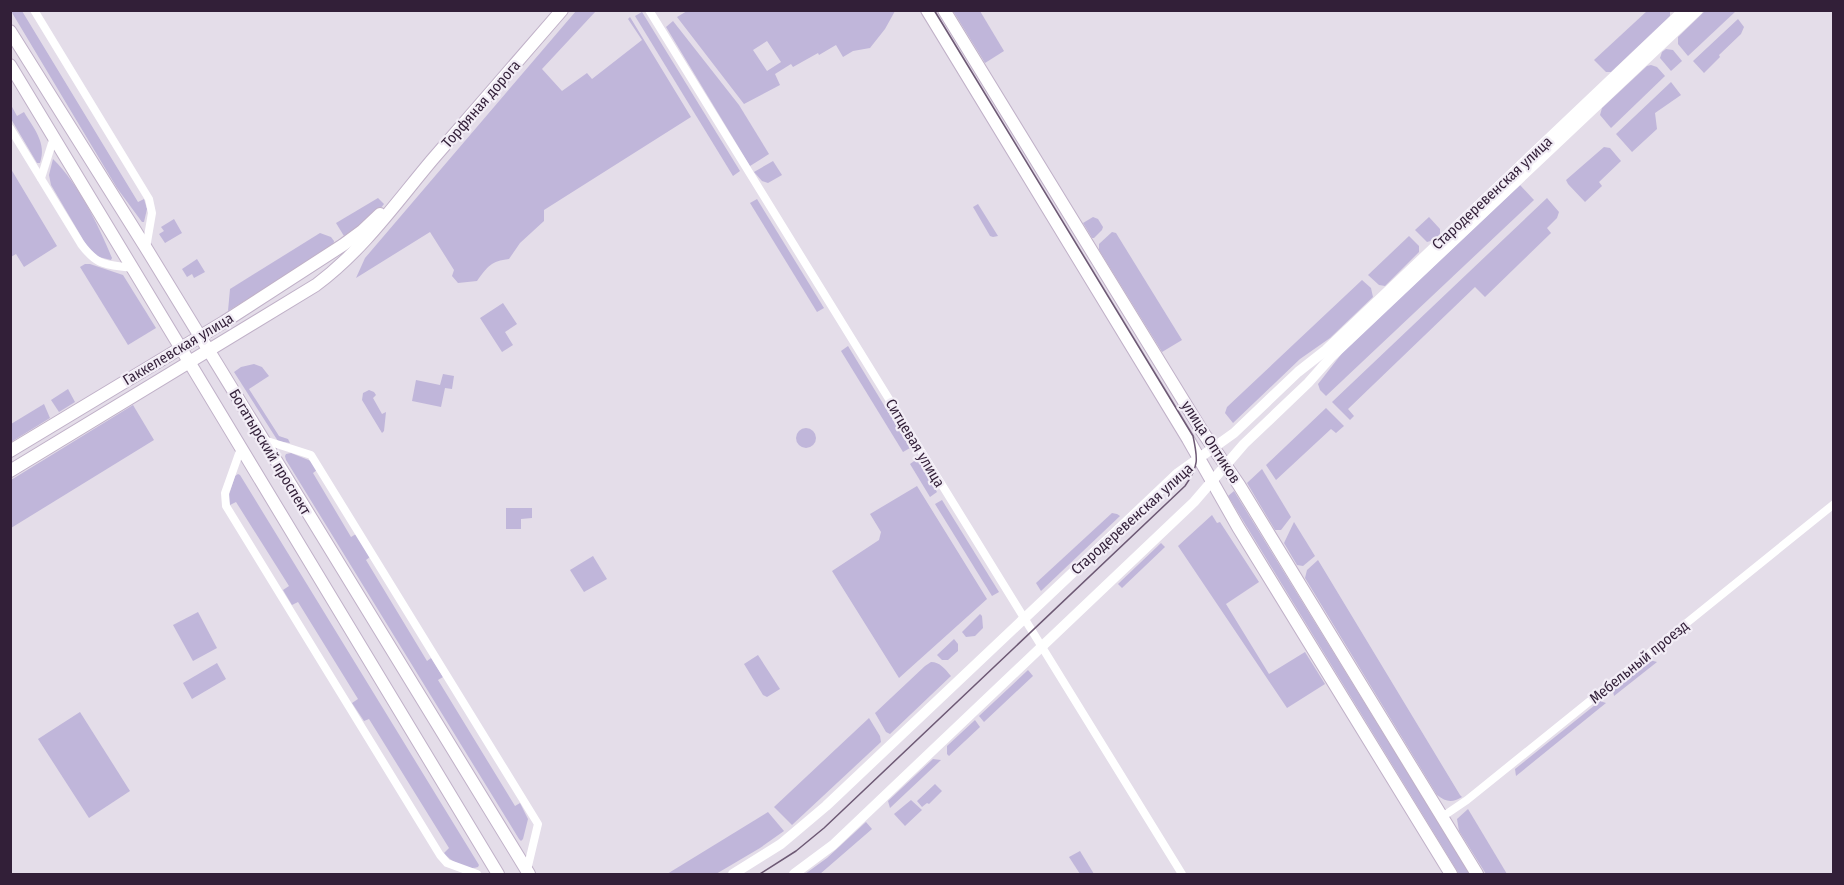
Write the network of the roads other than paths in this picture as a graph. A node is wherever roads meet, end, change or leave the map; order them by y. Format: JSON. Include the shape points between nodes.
{"nodes":[{"id":1,"x":34,"y":10,"type":"edge"},
{"id":2,"x":562,"y":10,"type":"edge"},
{"id":3,"x":649,"y":10,"type":"edge"},
{"id":4,"x":927,"y":10,"type":"edge"},
{"id":5,"x":944,"y":10,"type":"edge"},
{"id":6,"x":1684,"y":10,"type":"edge"},
{"id":7,"x":1698,"y":10,"type":"edge"},
{"id":8,"x":10,"y":31,"type":"edge"},
{"id":9,"x":10,"y":65,"type":"edge"},
{"id":10,"x":10,"y":128,"type":"edge"},
{"id":11,"x":54,"y":137,"type":"junction"},
{"id":12,"x":41,"y":178,"type":"junction"},
{"id":13,"x":401,"y":197,"type":"junction"},
{"id":14,"x":343,"y":245,"type":"joint"},
{"id":15,"x":146,"y":248,"type":"junction"},
{"id":16,"x":132,"y":268,"type":"junction"},
{"id":17,"x":316,"y":285,"type":"joint"},
{"id":18,"x":200,"y":336,"type":"junction"},
{"id":19,"x":180,"y":348,"type":"junction"},
{"id":20,"x":208,"y":350,"type":"junction"},
{"id":21,"x":189,"y":362,"type":"junction"},
{"id":22,"x":262,"y":439,"type":"junction"},
{"id":23,"x":241,"y":448,"type":"junction"},
{"id":24,"x":1213,"y":448,"type":"junction"},
{"id":25,"x":10,"y":452,"type":"edge"},
{"id":26,"x":1199,"y":458,"type":"junction"},
{"id":27,"x":1226,"y":466,"type":"junction"},
{"id":28,"x":10,"y":471,"type":"edge"},
{"id":29,"x":1212,"y":482,"type":"junction"},
{"id":30,"x":1833,"y":504,"type":"edge"},
{"id":31,"x":1024,"y":619,"type":"junction"},
{"id":32,"x":1042,"y":647,"type":"junction"},
{"id":33,"x":1442,"y":817,"type":"junction"},
{"id":34,"x":528,"y":872,"type":"edge"},
{"id":35,"x":477,"y":874,"type":"edge"},
{"id":36,"x":498,"y":874,"type":"edge"},
{"id":37,"x":733,"y":874,"type":"edge"},
{"id":38,"x":794,"y":874,"type":"edge"},
{"id":39,"x":1182,"y":874,"type":"edge"},
{"id":40,"x":1451,"y":874,"type":"edge"},
{"id":41,"x":1477,"y":874,"type":"edge"}],
"edges":[{"from":1,"to":15,"type":"street","via":[[149,199],[152,213]]},
{"from":2,"to":13,"type":"main road","name":"Торфяная дорога"},
{"from":3,"to":31,"type":"street","name":"Ситцевая улица"},
{"from":4,"to":26,"type":"main road","name":"улица Оптиков"},
{"from":5,"to":24,"type":"main road","name":"улица Оптиков"},
{"from":6,"to":24,"type":"street","name":"Стародеревенская улица","via":[[1326,350]]},
{"from":7,"to":27,"type":"street","name":"Стародеревенская улица","via":[[1332,356]]},
{"from":8,"to":15,"type":"main road","name":"Богатырский проспект"},
{"from":9,"to":11,"type":"main road","name":"Богатырский проспект"},
{"from":10,"to":12,"type":"street"},
{"from":11,"to":12,"type":"street"},
{"from":11,"to":16,"type":"main road","name":"Богатырский проспект"},
{"from":12,"to":16,"type":"street","via":[[90,257]]},
{"from":13,"to":14,"type":"main road","name":"Торфяная дорога"},
{"from":13,"to":17,"type":"main road","name":"Торфяная дорога","via":[[352,255]]},
{"from":14,"to":18,"type":"main road","name":"Гаккелевская улица"},
{"from":15,"to":18,"type":"main road","name":"Богатырский проспект"},
{"from":16,"to":19,"type":"main road","name":"Богатырский проспект"},
{"from":17,"to":20,"type":"main road","name":"Гаккелевская улица"},
{"from":18,"to":19,"type":"main road","name":"Гаккелевская улица"},
{"from":18,"to":20,"type":"main road","name":"Богатырский проспект"},
{"from":19,"to":21,"type":"main road","name":"Богатырский проспект"},
{"from":19,"to":25,"type":"main road","name":"Гаккелевская улица"},
{"from":20,"to":21,"type":"main road","name":"Гаккелевская улица"},
{"from":20,"to":22,"type":"main road","name":"Богатырский проспект"},
{"from":21,"to":23,"type":"main road","name":"Богатырский проспект"},
{"from":21,"to":28,"type":"main road","name":"Гаккелевская улица"},
{"from":22,"to":34,"type":"main road","name":"Богатырский проспект"},
{"from":22,"to":34,"type":"street","via":[[311,455],[538,825]]},
{"from":23,"to":35,"type":"street","via":[[225,493],[226,506],[440,855],[447,863]]},
{"from":23,"to":36,"type":"main road","name":"Богатырский проспект"},
{"from":24,"to":26,"type":"street","name":"Стародеревенская улица"},
{"from":24,"to":27,"type":"main road","name":"улица Оптиков"},
{"from":26,"to":29,"type":"main road","name":"улица Оптиков"},
{"from":26,"to":31,"type":"street","name":"Стародеревенская улица","via":[[1169,481]]},
{"from":27,"to":29,"type":"street","name":"Стародеревенская улица"},
{"from":27,"to":33,"type":"main road","name":"улица Оптиков"},
{"from":29,"to":32,"type":"street","name":"Стародеревенская улица"},
{"from":29,"to":40,"type":"main road","name":"улица Оптиков"},
{"from":30,"to":33,"type":"street","name":"Мебельный проезд"},
{"from":31,"to":32,"type":"street","name":"Ситцевая улица"},
{"from":31,"to":37,"type":"street","name":"Стародеревенская улица","via":[[826,806],[781,844]]},
{"from":32,"to":38,"type":"street","name":"Стародеревенская улица","via":[[833,844]]},
{"from":32,"to":39,"type":"street","name":"Ситцевая улица"},
{"from":33,"to":41,"type":"main road","name":"улица Оптиков"}]}
